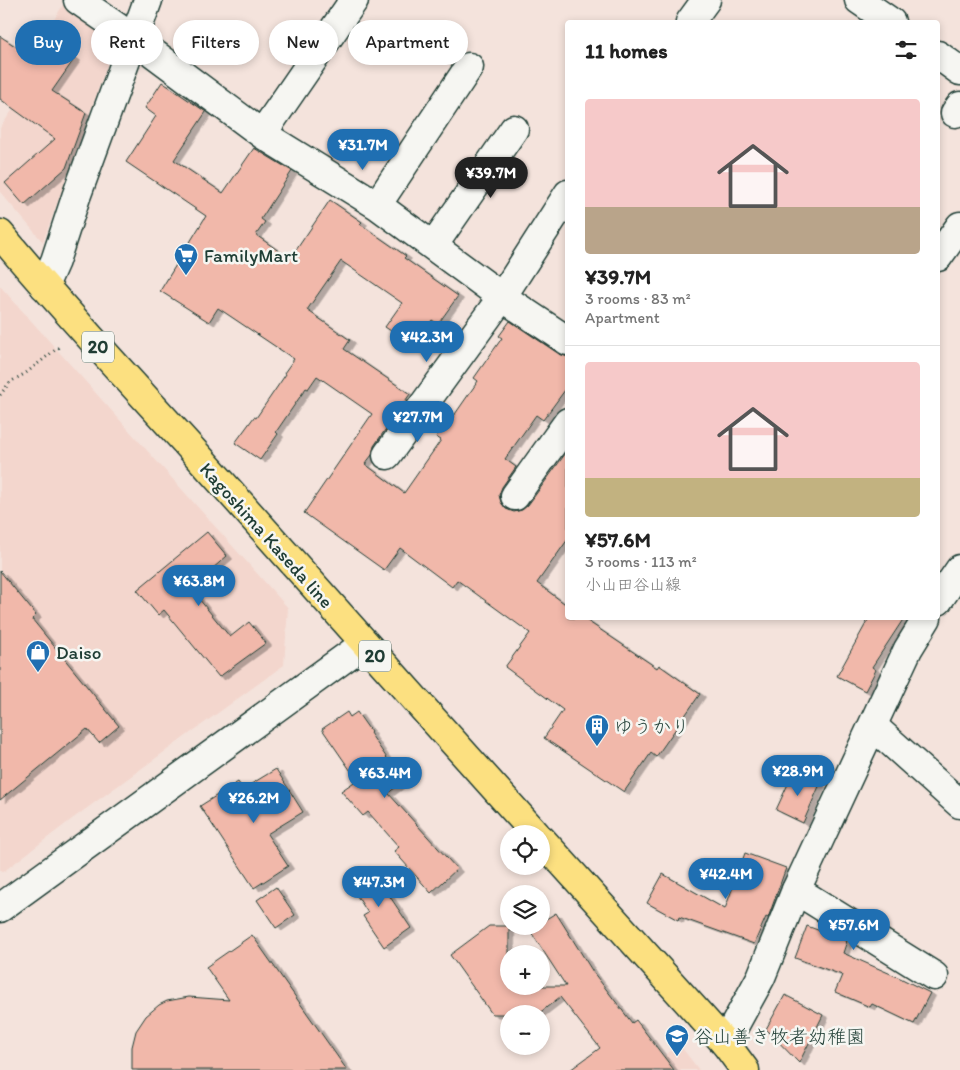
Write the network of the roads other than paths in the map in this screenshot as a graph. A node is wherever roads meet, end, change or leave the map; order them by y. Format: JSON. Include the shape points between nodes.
{"nodes":[{"id":1,"x":78,"y":0,"type":"edge"},
{"id":2,"x":148,"y":0,"type":"edge"},
{"id":3,"x":354,"y":0,"type":"edge"},
{"id":4,"x":706,"y":0,"type":"edge"},
{"id":5,"x":859,"y":0,"type":"edge"},
{"id":6,"x":107,"y":20,"type":"edge"},
{"id":7,"x":140,"y":20,"type":"edge"},
{"id":8,"x":691,"y":20,"type":"edge"},
{"id":9,"x":888,"y":20,"type":"edge"},
{"id":10,"x":940,"y":56,"type":"edge"},
{"id":11,"x":163,"y":60,"type":"edge"},
{"id":12,"x":123,"y":65,"type":"edge"},
{"id":13,"x":469,"y":67,"type":"dead end"},
{"id":14,"x":960,"y":71,"type":"edge"},
{"id":15,"x":514,"y":129,"type":"dead end"},
{"id":16,"x":262,"y":134,"type":"junction"},
{"id":17,"x":565,"y":199,"type":"edge"},
{"id":18,"x":377,"y":205,"type":"junction"},
{"id":19,"x":960,"y":226,"type":"edge"},
{"id":20,"x":0,"y":234,"type":"edge"},
{"id":21,"x":433,"y":246,"type":"junction"},
{"id":22,"x":940,"y":254,"type":"edge"},
{"id":23,"x":44,"y":286,"type":"junction"},
{"id":24,"x":502,"y":297,"type":"junction"},
{"id":25,"x":565,"y":339,"type":"edge"},
{"id":26,"x":565,"y":426,"type":"edge"},
{"id":27,"x":387,"y":455,"type":"dead end"},
{"id":28,"x":515,"y":496,"type":"dead end"},
{"id":29,"x":960,"y":569,"type":"edge"},
{"id":30,"x":940,"y":598,"type":"edge"},
{"id":31,"x":926,"y":620,"type":"edge"},
{"id":32,"x":364,"y":644,"type":"junction"},
{"id":33,"x":873,"y":726,"type":"junction"},
{"id":34,"x":957,"y":795,"type":"edge"},
{"id":35,"x":528,"y":825,"type":"edge"},
{"id":36,"x":550,"y":849,"type":"edge"},
{"id":37,"x":796,"y":890,"type":"junction"},
{"id":38,"x":2,"y":904,"type":"edge"},
{"id":39,"x":934,"y":976,"type":"dead end"},
{"id":40,"x":725,"y":1042,"type":"junction"},
{"id":41,"x":745,"y":1070,"type":"edge"}],
"edges":[{"from":1,"to":6,"type":"street"},
{"from":2,"to":7,"type":"street"},
{"from":3,"to":16,"type":"street"},
{"from":4,"to":8,"type":"street"},
{"from":5,"to":9,"type":"street"},
{"from":10,"to":14,"type":"street"},
{"from":11,"to":16,"type":"street"},
{"from":12,"to":23,"type":"street"},
{"from":13,"to":18,"type":"street"},
{"from":15,"to":21,"type":"street"},
{"from":16,"to":18,"type":"street"},
{"from":17,"to":24,"type":"street"},
{"from":18,"to":21,"type":"street"},
{"from":19,"to":22,"type":"street"},
{"from":20,"to":23,"type":"main road","name":"Kagoshima Kaseda line","number":"20"},
{"from":21,"to":24,"type":"street"},
{"from":23,"to":32,"type":"main road","name":"Kagoshima Kaseda line","number":"20"},
{"from":24,"to":25,"type":"street"},
{"from":24,"to":27,"type":"street"},
{"from":26,"to":28,"type":"street"},
{"from":29,"to":30,"type":"street"},
{"from":31,"to":33,"type":"street","via":[[908,649]]},
{"from":32,"to":35,"type":"main road","name":"Kagoshima Kaseda line","number":"20"},
{"from":32,"to":38,"type":"street"},
{"from":33,"to":34,"type":"street"},
{"from":33,"to":37,"type":"street"},
{"from":36,"to":40,"type":"main road"},
{"from":37,"to":39,"type":"street"},
{"from":37,"to":40,"type":"street","via":[[761,977]]},
{"from":40,"to":41,"type":"main road"}]}
